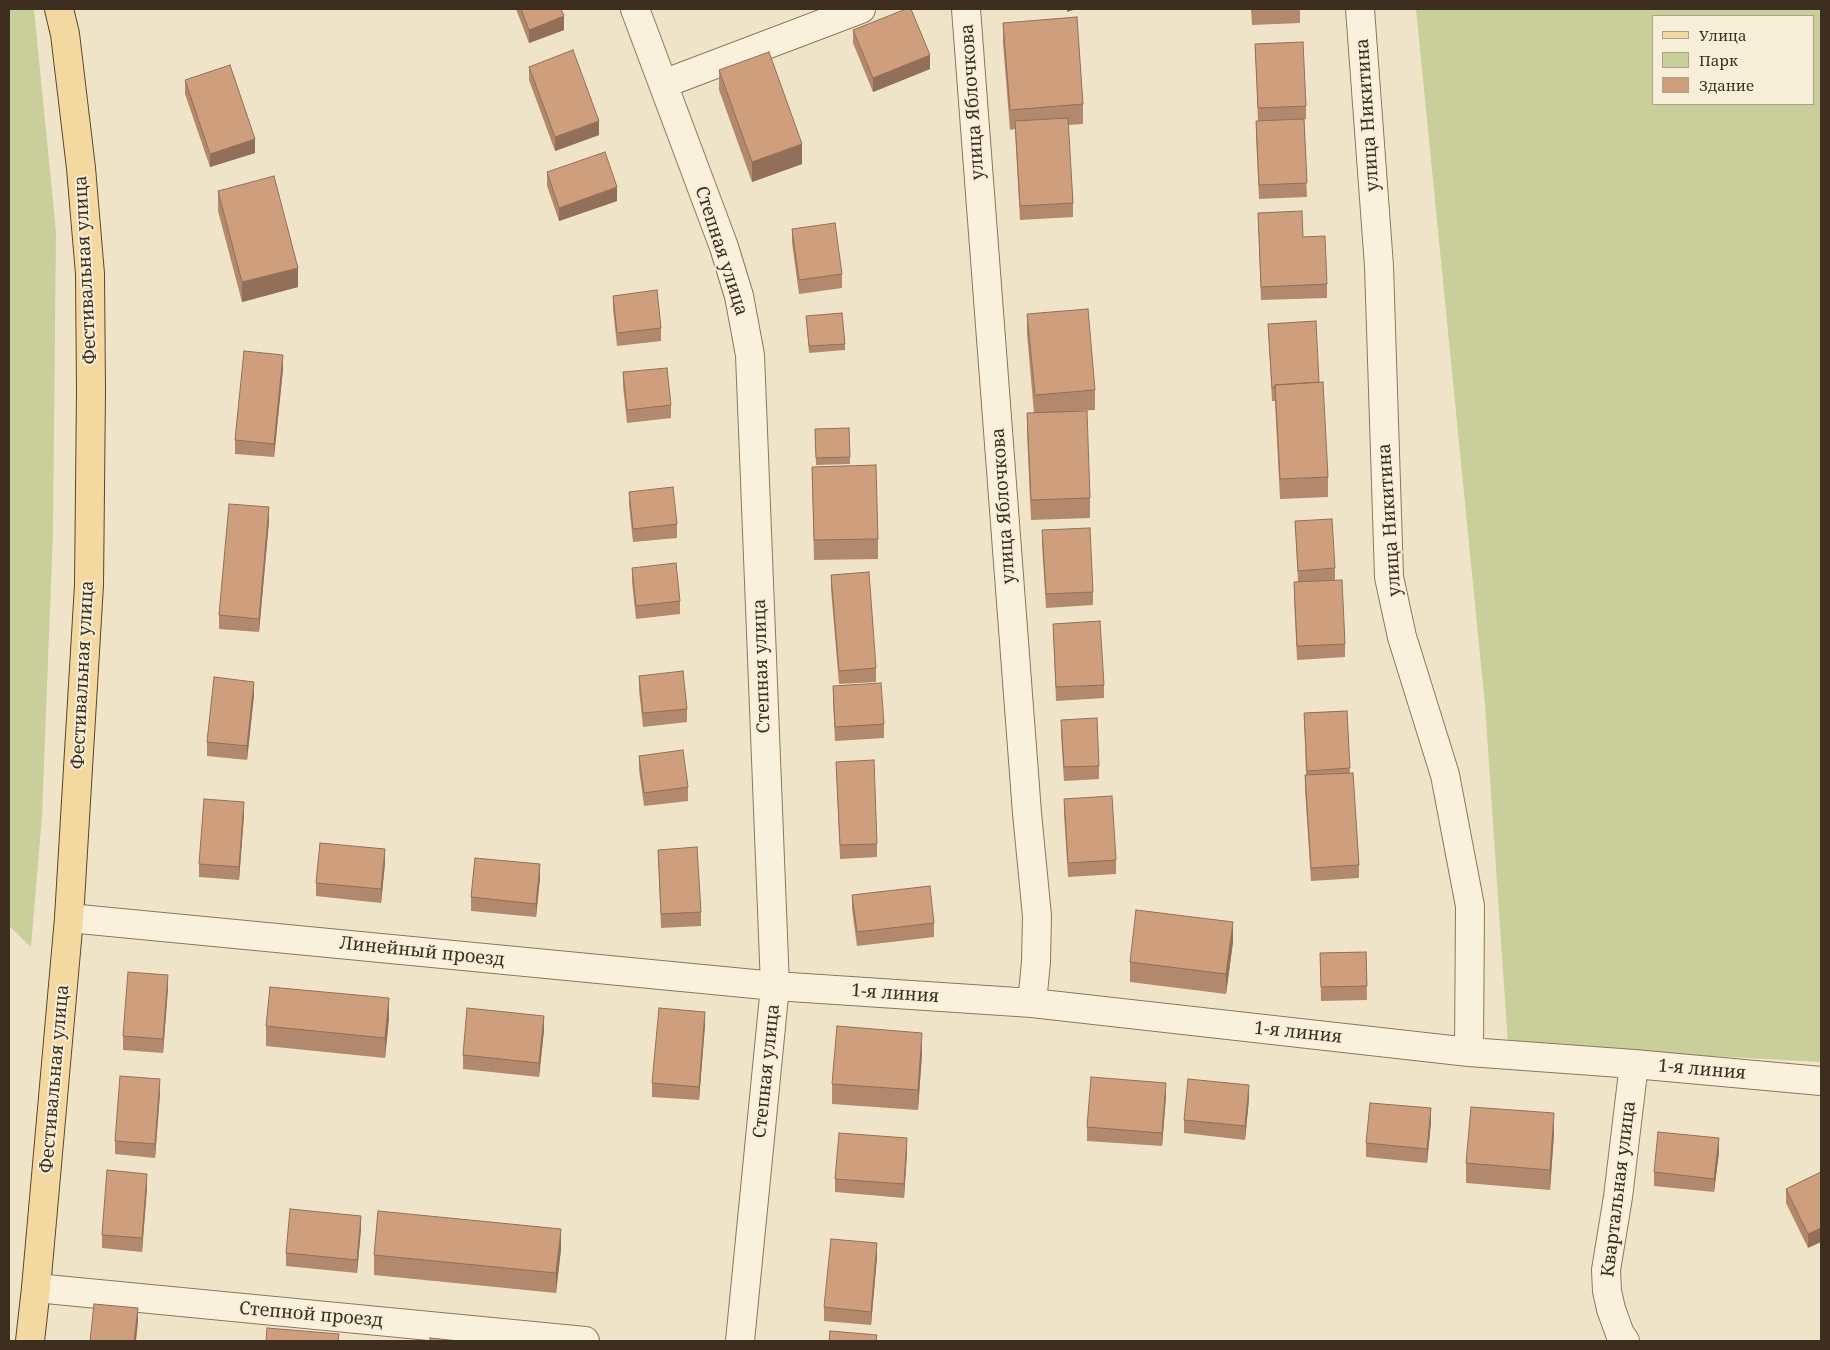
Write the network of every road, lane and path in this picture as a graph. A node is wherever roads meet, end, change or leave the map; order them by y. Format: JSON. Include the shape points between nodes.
{"nodes":[{"id":1,"x":59,"y":9,"type":"edge"},
{"id":2,"x":635,"y":9,"type":"edge"},
{"id":3,"x":861,"y":9,"type":"edge"},
{"id":4,"x":966,"y":9,"type":"edge"},
{"id":5,"x":1360,"y":9,"type":"edge"},
{"id":6,"x":662,"y":84,"type":"junction"},
{"id":7,"x":69,"y":918,"type":"junction"},
{"id":8,"x":776,"y":986,"type":"junction"},
{"id":9,"x":1032,"y":1003,"type":"junction"},
{"id":10,"x":1469,"y":1052,"type":"junction"},
{"id":11,"x":1634,"y":1064,"type":"junction"},
{"id":12,"x":1821,"y":1081,"type":"edge"},
{"id":13,"x":36,"y":1288,"type":"junction"},
{"id":14,"x":30,"y":1341,"type":"edge"},
{"id":15,"x":585,"y":1341,"type":"edge"},
{"id":16,"x":740,"y":1341,"type":"edge"},
{"id":17,"x":1625,"y":1341,"type":"edge"}],
"edges":[{"from":1,"to":7,"type":"main road","name":"Фестивальная улица","via":[[65,34],[81,168],[90,274],[88,585]]},
{"from":2,"to":6,"type":"street","name":"Степная улица"},
{"from":3,"to":6,"type":"street"},
{"from":4,"to":9,"type":"street","name":"улица Яблочкова","via":[[1037,916]]},
{"from":5,"to":10,"type":"street","name":"улица Никитина","via":[[1379,266],[1389,577],[1402,636],[1445,775],[1470,906]]},
{"from":6,"to":8,"type":"street","name":"Степная улица","via":[[724,247],[739,296],[750,355]]},
{"from":7,"to":8,"type":"street","name":"Линейный проезд"},
{"from":7,"to":13,"type":"main road","name":"Фестивальная улица"},
{"from":8,"to":9,"type":"street","name":"1-я линия"},
{"from":8,"to":16,"type":"street","name":"Степная улица"},
{"from":9,"to":10,"type":"street","name":"1-я линия"},
{"from":10,"to":11,"type":"street","name":"1-я линия"},
{"from":11,"to":12,"type":"street","name":"1-я линия"},
{"from":11,"to":17,"type":"street","name":"Квартальная улица","via":[[1606,1270],[1611,1309]]},
{"from":13,"to":14,"type":"main road","name":"Фестивальная улица"},
{"from":13,"to":15,"type":"street","name":"Степной проезд"}]}
